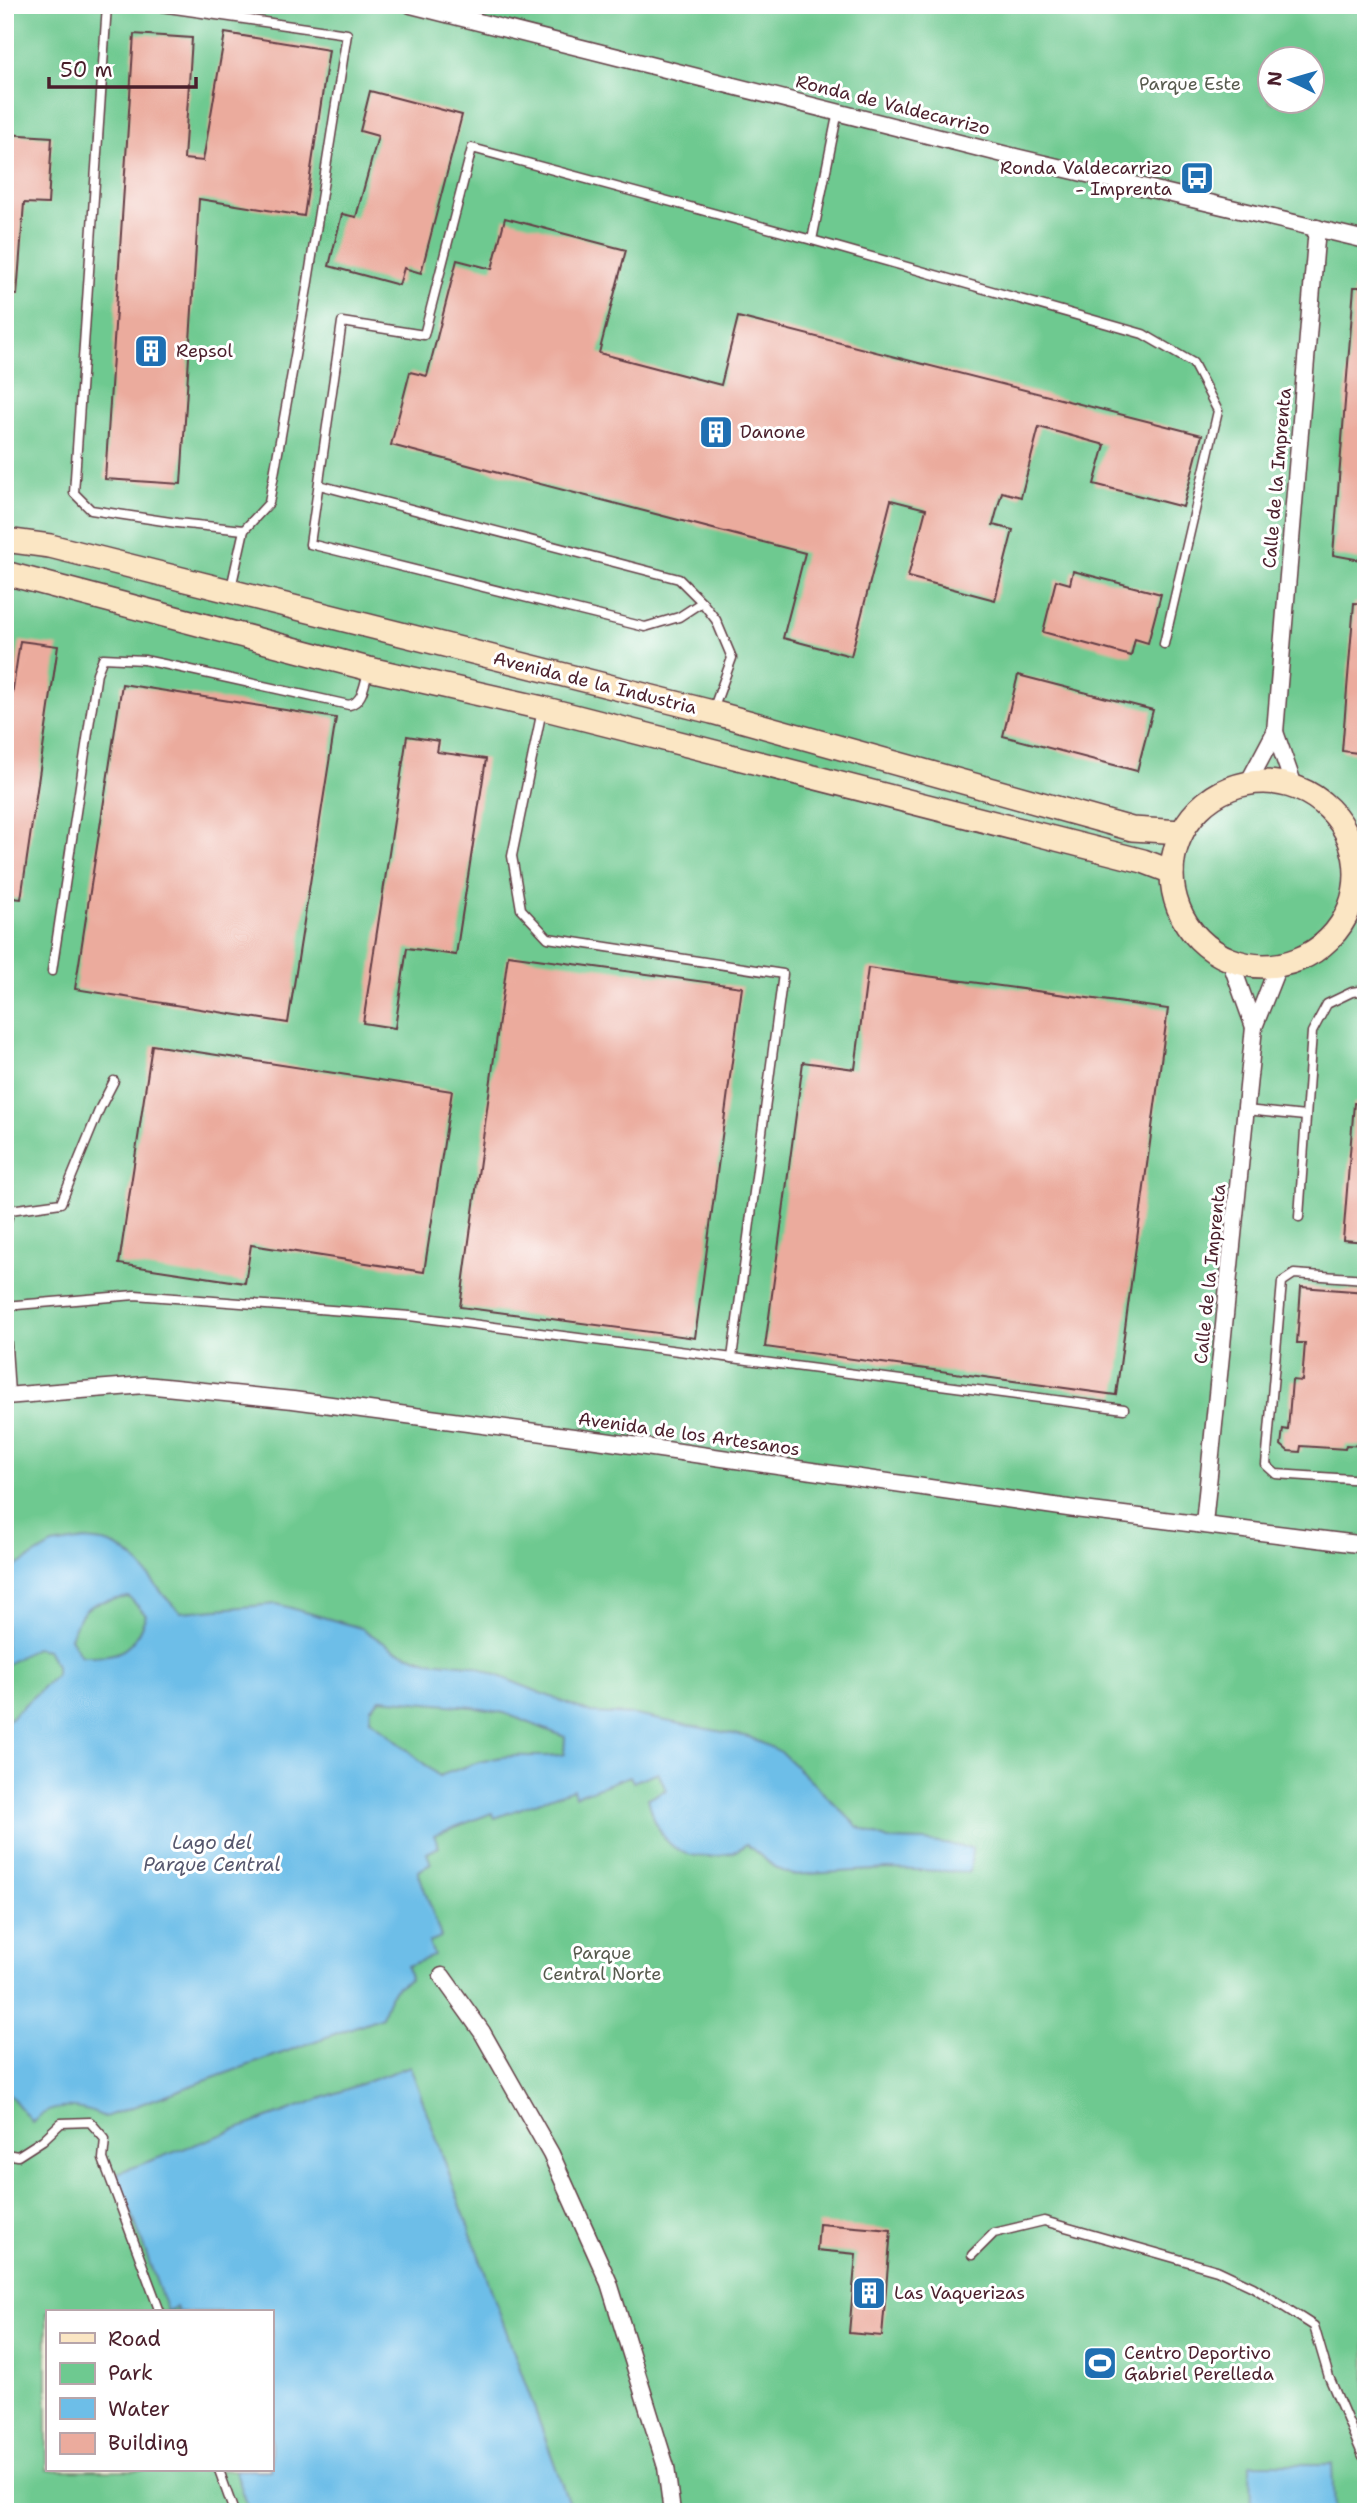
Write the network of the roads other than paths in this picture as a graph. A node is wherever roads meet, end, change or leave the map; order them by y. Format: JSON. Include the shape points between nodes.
{"nodes":[{"id":1,"x":107,"y":5,"type":"edge"},
{"id":2,"x":148,"y":5,"type":"edge"},
{"id":3,"x":411,"y":5,"type":"edge"},
{"id":4,"x":838,"y":111,"type":"junction"},
{"id":5,"x":1317,"y":228,"type":"junction"},
{"id":6,"x":811,"y":240,"type":"junction"},
{"id":7,"x":1366,"y":240,"type":"edge"},
{"id":8,"x":319,"y":485,"type":"junction"},
{"id":9,"x":244,"y":530,"type":"junction"},
{"id":10,"x":5,"y":540,"type":"edge"},
{"id":11,"x":5,"y":573,"type":"edge"},
{"id":12,"x":230,"y":591,"type":"junction"},
{"id":13,"x":702,"y":602,"type":"junction"},
{"id":14,"x":1164,"y":644,"type":"dead end"},
{"id":15,"x":369,"y":669,"type":"junction"},
{"id":16,"x":542,"y":708,"type":"junction"},
{"id":17,"x":712,"y":712,"type":"junction"},
{"id":18,"x":1275,"y":732,"type":"junction"},
{"id":19,"x":1248,"y":783,"type":"junction"},
{"id":20,"x":1294,"y":786,"type":"junction"},
{"id":21,"x":1182,"y":832,"type":"junction"},
{"id":22,"x":1172,"y":872,"type":"junction"},
{"id":23,"x":1361,"y":878,"type":"edge"},
{"id":24,"x":1356,"y":917,"type":"edge"},
{"id":25,"x":1230,"y":960,"type":"junction"},
{"id":26,"x":1278,"y":966,"type":"junction"},
{"id":27,"x":52,"y":971,"type":"dead end"},
{"id":28,"x":1366,"y":990,"type":"edge"},
{"id":29,"x":1254,"y":1027,"type":"junction"},
{"id":30,"x":114,"y":1081,"type":"dead end"},
{"id":31,"x":1246,"y":1110,"type":"junction"},
{"id":32,"x":1305,"y":1116,"type":"junction"},
{"id":33,"x":1299,"y":1217,"type":"dead end"},
{"id":34,"x":5,"y":1227,"type":"edge"},
{"id":35,"x":1366,"y":1279,"type":"edge"},
{"id":36,"x":5,"y":1306,"type":"edge"},
{"id":37,"x":5,"y":1315,"type":"edge"},
{"id":38,"x":732,"y":1358,"type":"junction"},
{"id":39,"x":8,"y":1395,"type":"edge"},
{"id":40,"x":1124,"y":1409,"type":"dead end"},
{"id":41,"x":1366,"y":1480,"type":"edge"},
{"id":42,"x":1204,"y":1524,"type":"junction"},
{"id":43,"x":1366,"y":1545,"type":"edge"},
{"id":44,"x":442,"y":1976,"type":"dead end"},
{"id":45,"x":5,"y":2154,"type":"edge"},
{"id":46,"x":972,"y":2255,"type":"dead end"},
{"id":47,"x":159,"y":2310,"type":"edge"},
{"id":48,"x":1366,"y":2457,"type":"edge"},
{"id":49,"x":220,"y":2472,"type":"edge"},
{"id":50,"x":234,"y":2512,"type":"edge"},
{"id":51,"x":672,"y":2512,"type":"edge"}],
"edges":[{"from":1,"to":9,"type":"lane","via":[[74,493],[91,510]]},
{"from":2,"to":9,"type":"lane","via":[[347,34],[269,503]]},
{"from":3,"to":4,"type":"street","name":"Ronda de Valdecarrizo"},
{"from":4,"to":5,"type":"street","name":"Ronda de Valdecarrizo"},
{"from":4,"to":6,"type":"lane"},
{"from":5,"to":7,"type":"street","name":"Ronda de Valdecarrizo"},
{"from":5,"to":18,"type":"street","name":"Calle de la Imprenta"},
{"from":6,"to":8,"type":"lane","via":[[472,148],[424,335],[342,322]]},
{"from":6,"to":14,"type":"lane","via":[[1143,334],[1193,363],[1218,411]]},
{"from":8,"to":13,"type":"lane","via":[[679,579]]},
{"from":8,"to":13,"type":"lane","via":[[310,544],[645,626],[679,617]]},
{"from":9,"to":12,"type":"lane"},
{"from":10,"to":12,"type":"street","name":"Avenida de la Industria","via":[[50,546]]},
{"from":11,"to":15,"type":"street"},
{"from":12,"to":17,"type":"street","name":"Avenida de la Industria"},
{"from":13,"to":17,"type":"lane","via":[[716,620],[732,658]]},
{"from":15,"to":16,"type":"street"},
{"from":15,"to":27,"type":"lane","via":[[359,699],[349,705],[154,662],[103,658],[97,673]]},
{"from":16,"to":22,"type":"street"},
{"from":16,"to":38,"type":"lane","via":[[512,856],[521,909],[548,938],[783,974]]},
{"from":17,"to":21,"type":"street","name":"Avenida de la Industria","via":[[1132,829]]},
{"from":18,"to":19,"type":"street","name":"Calle de la Imprenta"},
{"from":18,"to":20,"type":"street","name":"Calle de la Imprenta"},
{"from":19,"to":20,"type":"street"},
{"from":19,"to":21,"type":"street","via":[[1221,792],[1199,809]]},
{"from":20,"to":23,"type":"street","via":[[1320,800],[1339,821]]},
{"from":21,"to":22,"type":"street"},
{"from":22,"to":25,"type":"street","via":[[1175,900],[1187,925],[1206,946]]},
{"from":23,"to":24,"type":"street","via":[[1354,895]]},
{"from":24,"to":26,"type":"street","via":[[1306,957]]},
{"from":25,"to":26,"type":"street"},
{"from":25,"to":29,"type":"street","name":"Calle de la Imprenta"},
{"from":26,"to":29,"type":"street","name":"Calle de la Imprenta"},
{"from":28,"to":32,"type":"lane","via":[[1327,1004],[1312,1032]]},
{"from":29,"to":31,"type":"street","name":"Calle de la Imprenta"},
{"from":30,"to":34,"type":"lane","via":[[61,1203],[10,1210]]},
{"from":31,"to":32,"type":"lane"},
{"from":31,"to":42,"type":"street","name":"Calle de la Imprenta"},
{"from":32,"to":33,"type":"lane"},
{"from":35,"to":41,"type":"lane","via":[[1294,1274],[1282,1282],[1266,1465],[1276,1474]]},
{"from":36,"to":38,"type":"lane","via":[[135,1295],[410,1316]]},
{"from":37,"to":39,"type":"lane"},
{"from":38,"to":40,"type":"lane"},
{"from":39,"to":42,"type":"street","name":"Avenida de los Artesanos","via":[[145,1385],[293,1400]]},
{"from":42,"to":43,"type":"street","name":"Avenida de los Artesanos"},
{"from":44,"to":51,"type":"street","via":[[482,2032],[551,2154],[609,2283],[666,2467]]},
{"from":45,"to":47,"type":"lane","via":[[18,2156],[61,2123],[90,2122],[105,2139],[103,2159]]},
{"from":46,"to":48,"type":"lane","via":[[994,2233],[1044,2221],[1217,2270],[1253,2287],[1314,2326],[1329,2377]]},
{"from":49,"to":50,"type":"lane"}]}
